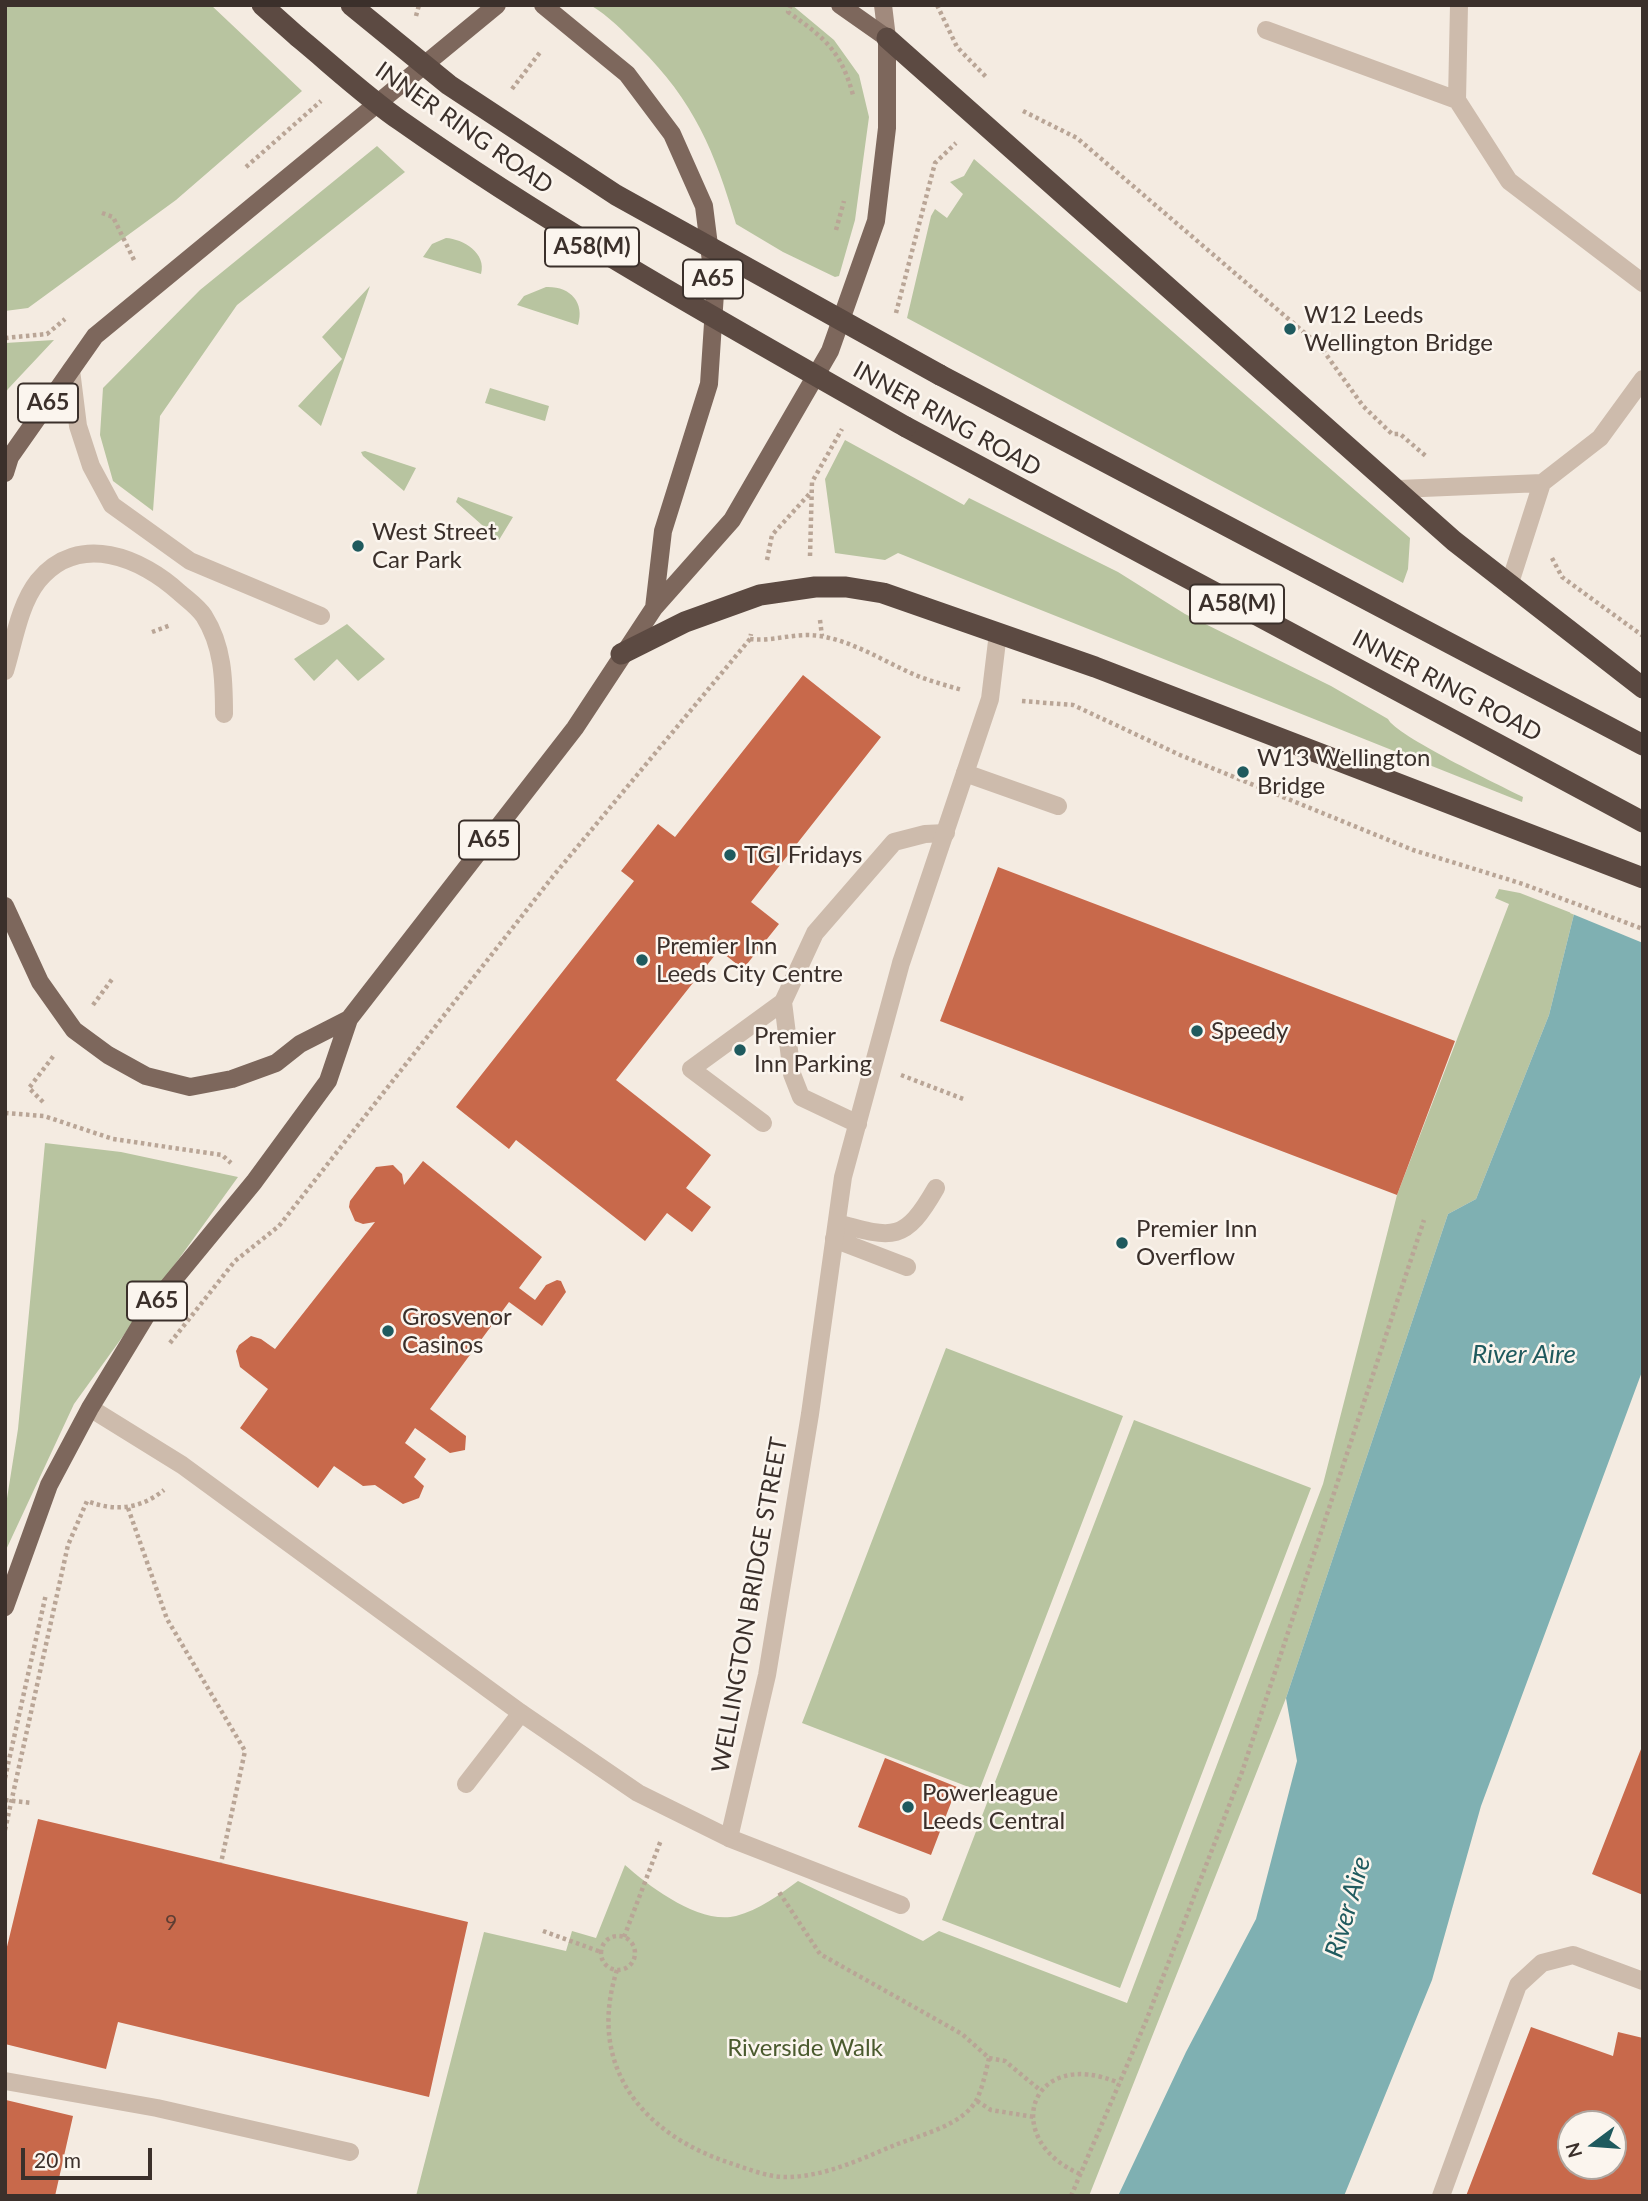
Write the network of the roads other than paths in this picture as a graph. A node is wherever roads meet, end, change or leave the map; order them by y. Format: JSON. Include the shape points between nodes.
{"nodes":[{"id":1,"x":262,"y":5,"type":"edge"},
{"id":2,"x":351,"y":5,"type":"edge"},
{"id":3,"x":497,"y":5,"type":"edge"},
{"id":4,"x":543,"y":5,"type":"edge"},
{"id":5,"x":840,"y":5,"type":"edge"},
{"id":6,"x":883,"y":5,"type":"edge"},
{"id":7,"x":1459,"y":5,"type":"edge"},
{"id":8,"x":1266,"y":30,"type":"dead end"},
{"id":9,"x":887,"y":38,"type":"junction"},
{"id":10,"x":1457,"y":100,"type":"junction"},
{"id":11,"x":1643,"y":284,"type":"edge"},
{"id":12,"x":71,"y":370,"type":"junction"},
{"id":13,"x":1643,"y":379,"type":"edge"},
{"id":14,"x":5,"y":473,"type":"edge"},
{"id":15,"x":1542,"y":483,"type":"junction"},
{"id":16,"x":1399,"y":489,"type":"junction"},
{"id":17,"x":1509,"y":586,"type":"junction"},
{"id":18,"x":654,"y":608,"type":"junction"},
{"id":19,"x":320,"y":616,"type":"dead end"},
{"id":20,"x":998,"y":633,"type":"junction"},
{"id":21,"x":621,"y":654,"type":"junction"},
{"id":22,"x":5,"y":671,"type":"edge"},
{"id":23,"x":1643,"y":688,"type":"edge"},
{"id":24,"x":224,"y":714,"type":"dead end"},
{"id":25,"x":1643,"y":745,"type":"edge"},
{"id":26,"x":965,"y":773,"type":"junction"},
{"id":27,"x":1058,"y":806,"type":"dead end"},
{"id":28,"x":1643,"y":822,"type":"edge"},
{"id":29,"x":946,"y":834,"type":"junction"},
{"id":30,"x":1643,"y":878,"type":"edge"},
{"id":31,"x":5,"y":906,"type":"edge"},
{"id":32,"x":783,"y":1002,"type":"junction"},
{"id":33,"x":349,"y":1019,"type":"junction"},
{"id":34,"x":763,"y":1123,"type":"dead end"},
{"id":35,"x":858,"y":1124,"type":"junction"},
{"id":36,"x":936,"y":1188,"type":"dead end"},
{"id":37,"x":836,"y":1231,"type":"junction"},
{"id":38,"x":907,"y":1267,"type":"dead end"},
{"id":39,"x":90,"y":1408,"type":"junction"},
{"id":40,"x":5,"y":1607,"type":"edge"},
{"id":41,"x":521,"y":1713,"type":"junction"},
{"id":42,"x":466,"y":1784,"type":"dead end"},
{"id":43,"x":729,"y":1838,"type":"junction"},
{"id":44,"x":901,"y":1905,"type":"dead end"},
{"id":45,"x":1643,"y":1981,"type":"edge"},
{"id":46,"x":5,"y":2081,"type":"edge"},
{"id":47,"x":350,"y":2152,"type":"dead end"},
{"id":48,"x":1441,"y":2196,"type":"edge"}],
"edges":[{"from":1,"to":28,"type":"highway","name":"INNER RING ROAD","number":"A58(M)","bridge":true,"via":[[399,119],[639,276],[906,427]]},
{"from":2,"to":25,"type":"highway","name":"INNER RING ROAD","number":"A58(M)","bridge":true,"via":[[449,85],[617,195],[940,375]]},
{"from":3,"to":12,"type":"main road","number":"A65","via":[[95,336]]},
{"from":4,"to":18,"type":"main road","number":"A65","via":[[627,74],[672,134],[704,206],[715,293],[709,384],[663,531]]},
{"from":5,"to":9,"type":"main road"},
{"from":6,"to":9,"type":"street"},
{"from":7,"to":10,"type":"street"},
{"from":8,"to":10,"type":"street"},
{"from":9,"to":16,"type":"highway"},
{"from":9,"to":18,"type":"main road","number":"A65","via":[[887,128],[876,221],[830,351],[732,520]]},
{"from":10,"to":11,"type":"street","via":[[1509,181]]},
{"from":12,"to":14,"type":"main road","number":"A65","via":[[10,457]]},
{"from":12,"to":19,"type":"street","via":[[82,440],[112,505],[190,561]]},
{"from":13,"to":15,"type":"street","via":[[1600,438]]},
{"from":15,"to":16,"type":"street"},
{"from":15,"to":17,"type":"street"},
{"from":16,"to":17,"type":"highway"},
{"from":17,"to":23,"type":"highway"},
{"from":18,"to":21,"type":"main road","number":"A65"},
{"from":20,"to":21,"type":"highway","via":[[884,593],[815,587],[743,600]]},
{"from":20,"to":26,"type":"street","name":"WELLINGTON BRIDGE STREET","via":[[990,699]]},
{"from":20,"to":30,"type":"highway"},
{"from":21,"to":33,"type":"main road","number":"A65","via":[[575,728]]},
{"from":22,"to":24,"type":"street","via":[[23,609],[39,580],[82,554],[109,553],[162,576],[203,614],[220,650]]},
{"from":26,"to":27,"type":"street"},
{"from":26,"to":29,"type":"street","name":"WELLINGTON BRIDGE STREET"},
{"from":29,"to":32,"type":"street","via":[[894,842],[815,933]]},
{"from":29,"to":35,"type":"street","name":"WELLINGTON BRIDGE STREET","via":[[901,963]]},
{"from":31,"to":33,"type":"main road","number":"A65","via":[[40,982],[74,1030],[146,1076],[190,1087],[232,1079],[276,1063],[300,1044]]},
{"from":32,"to":34,"type":"street","via":[[691,1069]]},
{"from":32,"to":35,"type":"street","via":[[793,1074],[801,1097]]},
{"from":33,"to":39,"type":"main road","number":"A65","via":[[328,1081],[254,1182],[152,1306]]},
{"from":35,"to":37,"type":"street","name":"WELLINGTON BRIDGE STREET","via":[[843,1177]]},
{"from":36,"to":37,"type":"street","via":[[909,1228],[881,1236]]},
{"from":37,"to":38,"type":"street"},
{"from":37,"to":43,"type":"street","name":"WELLINGTON BRIDGE STREET","via":[[767,1675]]},
{"from":39,"to":40,"type":"main road","number":"A65","via":[[49,1485]]},
{"from":39,"to":41,"type":"street","via":[[182,1465]]},
{"from":41,"to":42,"type":"street"},
{"from":41,"to":43,"type":"street","via":[[638,1793]]},
{"from":43,"to":44,"type":"street"},
{"from":45,"to":48,"type":"street","via":[[1573,1955],[1542,1964],[1518,1985]]},
{"from":46,"to":47,"type":"street","via":[[157,2108]]}]}
